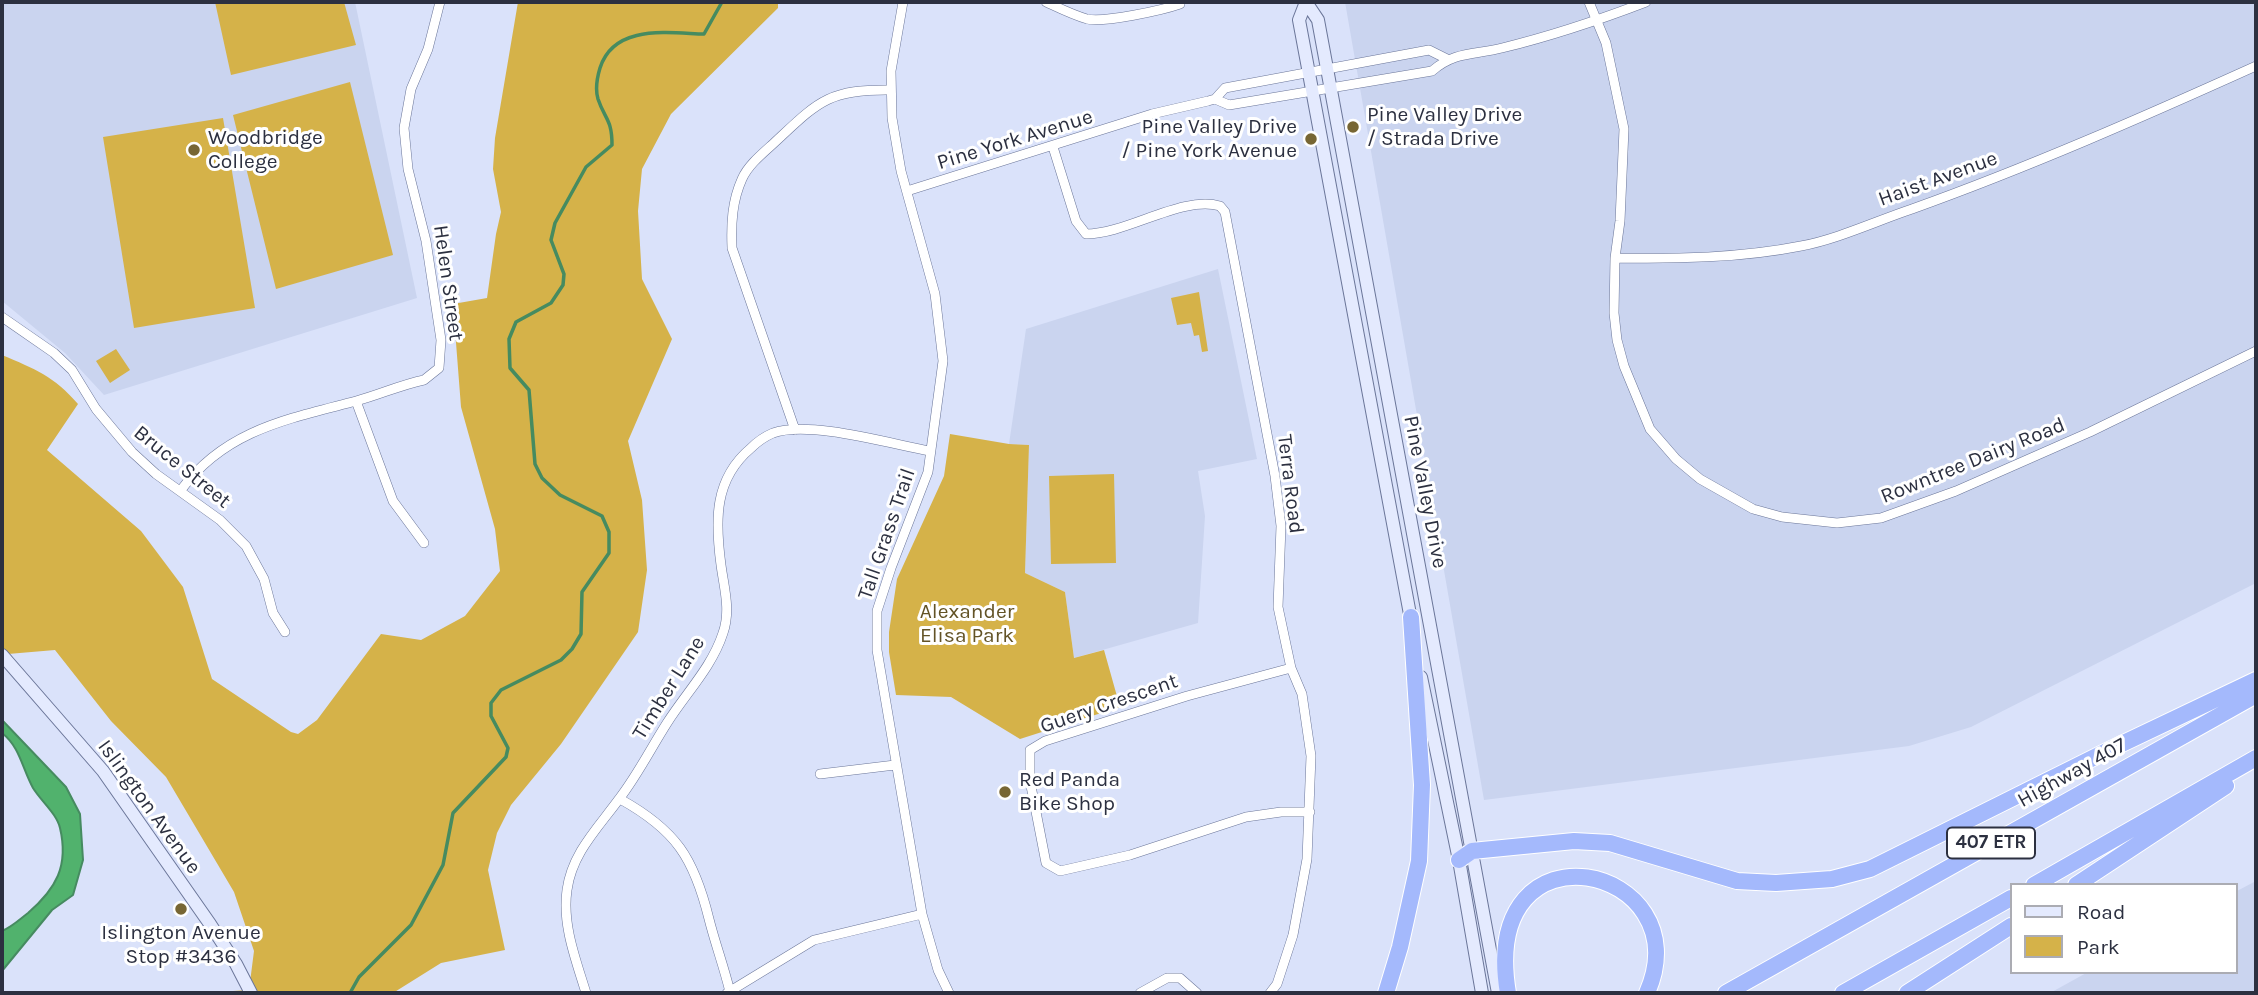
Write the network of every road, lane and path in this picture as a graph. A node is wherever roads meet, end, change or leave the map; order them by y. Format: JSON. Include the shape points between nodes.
{"nodes":[{"id":1,"x":440,"y":2,"type":"edge"},
{"id":2,"x":903,"y":2,"type":"edge"},
{"id":3,"x":1046,"y":2,"type":"edge"},
{"id":4,"x":1180,"y":2,"type":"edge"},
{"id":5,"x":1306,"y":2,"type":"edge"},
{"id":6,"x":1590,"y":2,"type":"edge"},
{"id":7,"x":1646,"y":2,"type":"edge"},
{"id":8,"x":1597,"y":20,"type":"junction"},
{"id":9,"x":1447,"y":58,"type":"junction"},
{"id":10,"x":2256,"y":66,"type":"edge"},
{"id":11,"x":1328,"y":69,"type":"junction"},
{"id":12,"x":1309,"y":72,"type":"junction"},
{"id":13,"x":1330,"y":88,"type":"junction"},
{"id":14,"x":891,"y":90,"type":"junction"},
{"id":15,"x":1311,"y":92,"type":"junction"},
{"id":16,"x":1214,"y":99,"type":"junction"},
{"id":17,"x":1053,"y":147,"type":"junction"},
{"id":18,"x":907,"y":191,"type":"junction"},
{"id":19,"x":1615,"y":258,"type":"junction"},
{"id":20,"x":2,"y":317,"type":"edge"},
{"id":21,"x":2256,"y":351,"type":"edge"},
{"id":22,"x":356,"y":401,"type":"junction"},
{"id":23,"x":795,"y":430,"type":"junction"},
{"id":24,"x":930,"y":451,"type":"junction"},
{"id":25,"x":181,"y":490,"type":"junction"},
{"id":26,"x":424,"y":543,"type":"dead end"},
{"id":27,"x":1411,"y":617,"type":"junction"},
{"id":28,"x":285,"y":632,"type":"dead end"},
{"id":29,"x":2,"y":655,"type":"edge"},
{"id":30,"x":1291,"y":668,"type":"junction"},
{"id":31,"x":2256,"y":680,"type":"edge"},
{"id":32,"x":2256,"y":695,"type":"edge"},
{"id":33,"x":2256,"y":758,"type":"edge"},
{"id":34,"x":895,"y":765,"type":"junction"},
{"id":35,"x":2256,"y":765,"type":"edge"},
{"id":36,"x":820,"y":774,"type":"dead end"},
{"id":37,"x":620,"y":799,"type":"junction"},
{"id":38,"x":1310,"y":812,"type":"junction"},
{"id":39,"x":1466,"y":855,"type":"junction"},
{"id":40,"x":2037,"y":883,"type":"edge"},
{"id":41,"x":2079,"y":883,"type":"edge"},
{"id":42,"x":2010,"y":899,"type":"edge"},
{"id":43,"x":922,"y":914,"type":"junction"},
{"id":44,"x":2010,"y":927,"type":"edge"},
{"id":45,"x":251,"y":993,"type":"edge"},
{"id":46,"x":586,"y":993,"type":"edge"},
{"id":47,"x":729,"y":993,"type":"edge"},
{"id":48,"x":950,"y":993,"type":"edge"},
{"id":49,"x":1140,"y":993,"type":"edge"},
{"id":50,"x":1197,"y":993,"type":"edge"},
{"id":51,"x":1270,"y":993,"type":"edge"},
{"id":52,"x":1386,"y":993,"type":"edge"},
{"id":53,"x":1482,"y":993,"type":"edge"},
{"id":54,"x":1498,"y":993,"type":"edge"},
{"id":55,"x":1508,"y":993,"type":"edge"},
{"id":56,"x":1647,"y":993,"type":"edge"},
{"id":57,"x":1726,"y":993,"type":"edge"},
{"id":58,"x":1843,"y":993,"type":"edge"},
{"id":59,"x":1907,"y":993,"type":"edge"}],
"edges":[{"from":1,"to":22,"type":"street","name":"Helen Street","via":[[411,89],[404,128],[441,340],[439,368],[424,380]]},
{"from":2,"to":14,"type":"street","name":"Tall Grass Trail"},
{"from":3,"to":4,"type":"street","via":[[1097,20]]},
{"from":5,"to":11,"type":"main road","name":"Pine Valley Drive","via":[[1318,20]]},
{"from":5,"to":12,"type":"main road","name":"Pine Valley Drive","via":[[1299,20]]},
{"from":6,"to":8,"type":"street","name":"Rowntree Dairy Road"},
{"from":7,"to":8,"type":"street"},
{"from":8,"to":9,"type":"street","via":[[1502,48]]},
{"from":8,"to":19,"type":"street","name":"Rowntree Dairy Road","via":[[1623,129]]},
{"from":9,"to":11,"type":"street","name":"Pine York Avenue","via":[[1429,50]]},
{"from":9,"to":13,"type":"street","name":"Pine York Avenue","via":[[1432,71]]},
{"from":10,"to":19,"type":"street","name":"Haist Avenue","via":[[1966,189],[1803,246],[1738,254]]},
{"from":11,"to":12,"type":"street","name":"Pine York Avenue"},
{"from":11,"to":13,"type":"main road","name":"Pine Valley Drive"},
{"from":12,"to":15,"type":"main road","name":"Pine Valley Drive"},
{"from":12,"to":16,"type":"street","name":"Pine York Avenue","via":[[1225,88]]},
{"from":13,"to":15,"type":"street","name":"Pine York Avenue"},
{"from":13,"to":39,"type":"main road","name":"Pine Valley Drive"},
{"from":14,"to":18,"type":"street","name":"Tall Grass Trail"},
{"from":14,"to":23,"type":"street","via":[[850,90],[821,102],[759,158],[743,176],[736,196],[732,248]]},
{"from":15,"to":16,"type":"street","name":"Pine York Avenue","via":[[1229,105]]},
{"from":15,"to":27,"type":"main road","name":"Pine Valley Drive"},
{"from":16,"to":17,"type":"street","name":"Pine York Avenue"},
{"from":17,"to":18,"type":"street","name":"Pine York Avenue"},
{"from":17,"to":30,"type":"street","name":"Terra Road","via":[[1076,221],[1086,234],[1203,203],[1220,206],[1225,212],[1275,476],[1281,526],[1278,607]]},
{"from":18,"to":24,"type":"street","name":"Tall Grass Trail","via":[[942,337]]},
{"from":19,"to":21,"type":"street","name":"Rowntree Dairy Road","via":[[1617,340],[1650,429],[1676,460],[1700,479],[1753,509],[1782,517],[1837,523],[1881,518],[1956,491],[2090,432]]},
{"from":20,"to":25,"type":"street","name":"Bruce Street","via":[[72,370],[118,437],[156,474]]},
{"from":22,"to":25,"type":"street","name":"Helen Street","via":[[240,438],[203,462]]},
{"from":22,"to":26,"type":"street","via":[[393,502]]},
{"from":23,"to":24,"type":"street","name":"Timber Lane"},
{"from":23,"to":37,"type":"street","name":"Timber Lane","via":[[774,433],[752,447],[723,484],[718,515],[727,612],[724,631],[713,657]]},
{"from":24,"to":34,"type":"street","name":"Tall Grass Trail","via":[[923,489],[877,611],[878,666]]},
{"from":25,"to":28,"type":"street","name":"Bruce Street","via":[[246,546]]},
{"from":27,"to":39,"type":"main road","name":"Pine Valley Drive","via":[[1425,703]]},
{"from":27,"to":52,"type":"highway","via":[[1422,785],[1419,861]]},
{"from":29,"to":45,"type":"main road","name":"Islington Avenue","via":[[103,771],[223,944]]},
{"from":30,"to":38,"type":"street","name":"Terra Road","via":[[1307,722]]},
{"from":30,"to":38,"type":"street","name":"Guery Crescent","via":[[1045,741],[1030,750],[1030,782],[1046,863],[1060,871],[1130,855],[1246,817]]},
{"from":31,"to":39,"type":"highway","via":[[1882,864],[1832,879],[1737,881],[1610,843],[1574,841]]},
{"from":32,"to":57,"type":"highway","name":"Highway 407","number":"407 ETR"},
{"from":33,"to":40,"type":"highway","number":"407 ETR"},
{"from":34,"to":36,"type":"street"},
{"from":34,"to":43,"type":"street","name":"Tall Grass Trail"},
{"from":35,"to":41,"type":"highway"},
{"from":37,"to":46,"type":"street","name":"Timber Lane","via":[[575,861],[566,892],[570,942]]},
{"from":37,"to":47,"type":"street","via":[[667,831],[692,864]]},
{"from":38,"to":51,"type":"street","name":"Terra Road","via":[[1297,919]]},
{"from":39,"to":53,"type":"main road","name":"Pine Valley Drive"},
{"from":39,"to":54,"type":"main road","name":"Pine Valley Drive"},
{"from":42,"to":58,"type":"highway"},
{"from":43,"to":47,"type":"street","via":[[814,940]]},
{"from":43,"to":48,"type":"street","name":"Tall Grass Trail","via":[[938,970]]},
{"from":44,"to":59,"type":"highway"},
{"from":49,"to":50,"type":"street","via":[[1167,978],[1180,978]]},
{"from":55,"to":56,"type":"highway","via":[[1505,952],[1515,915],[1526,898],[1545,884],[1582,875],[1624,891],[1640,906],[1657,945]]}]}
